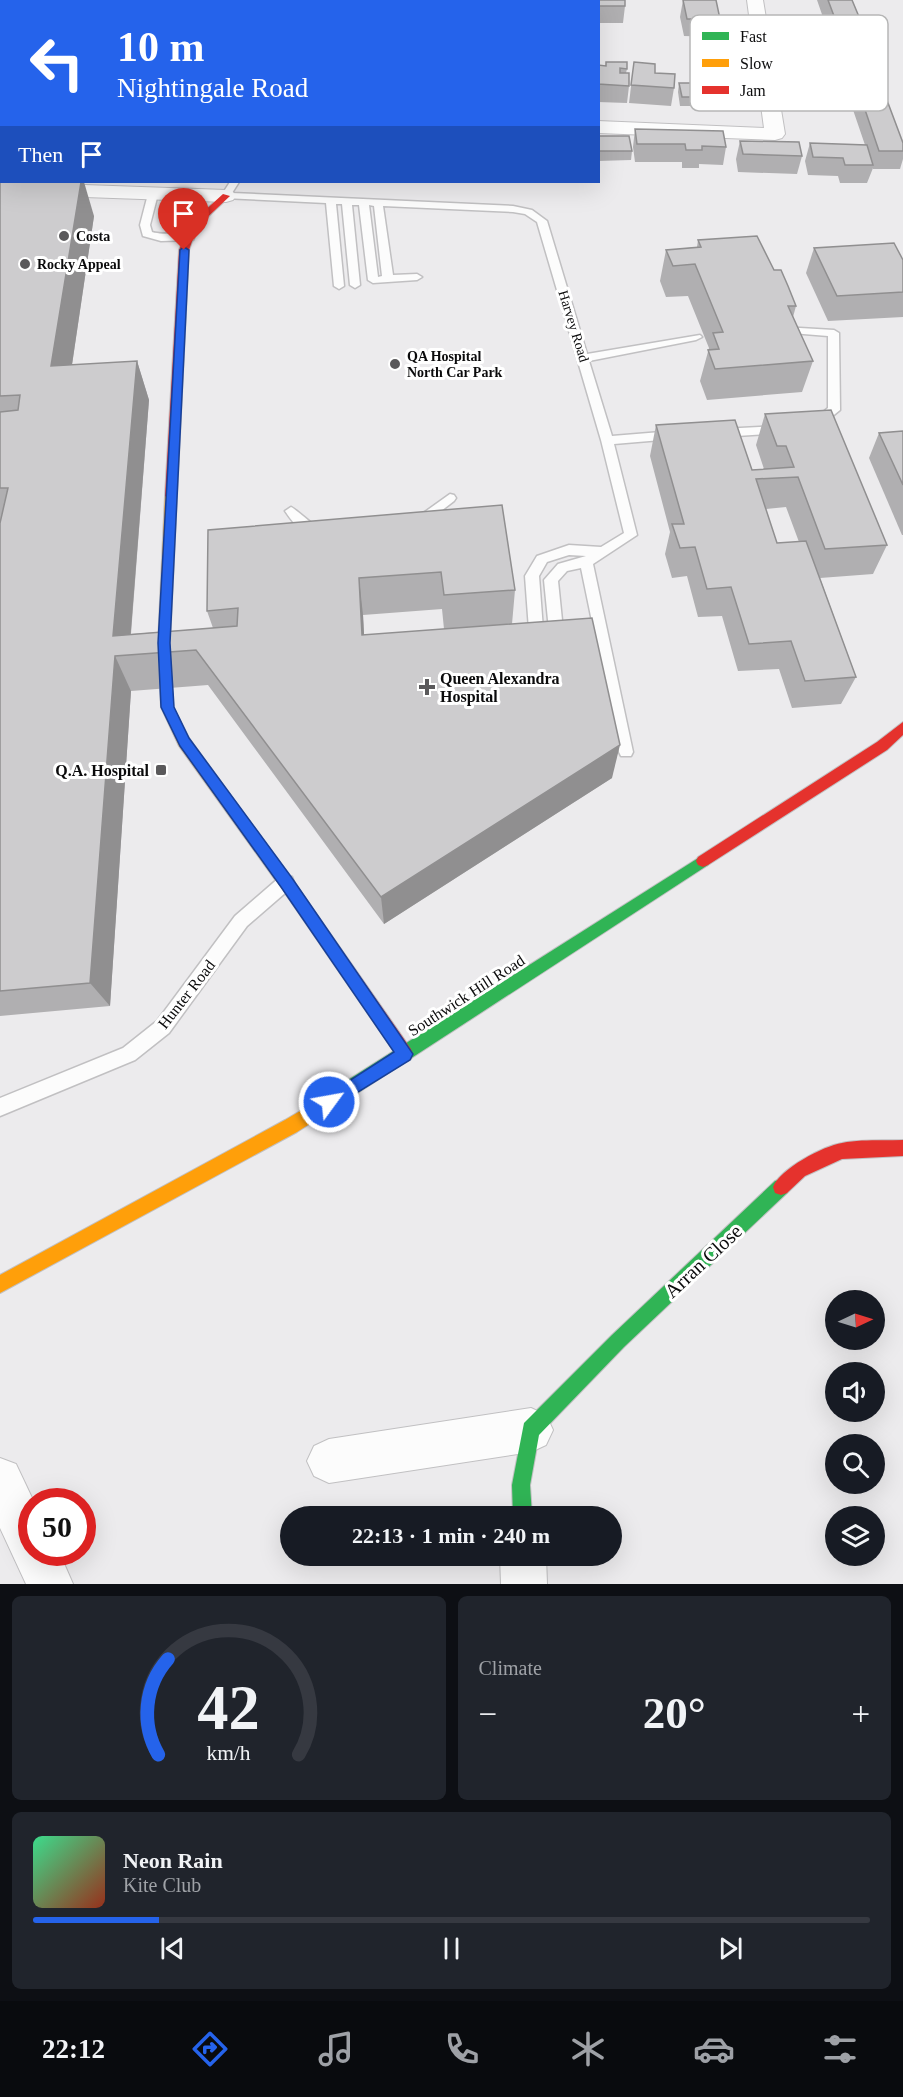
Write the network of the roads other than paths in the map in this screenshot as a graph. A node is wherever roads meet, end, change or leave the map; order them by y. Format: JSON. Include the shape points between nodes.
{"nodes":[{"id":1,"x":755,"y":0,"type":"edge"},
{"id":2,"x":757,"y":15,"type":"edge"},
{"id":3,"x":772,"y":111,"type":"edge"},
{"id":4,"x":600,"y":127,"type":"edge"},
{"id":5,"x":0,"y":188,"type":"edge"},
{"id":6,"x":230,"y":189,"type":"edge"},
{"id":7,"x":153,"y":194,"type":"junction"},
{"id":8,"x":331,"y":201,"type":"junction"},
{"id":9,"x":347,"y":201,"type":"junction"},
{"id":10,"x":364,"y":202,"type":"junction"},
{"id":11,"x":378,"y":202,"type":"junction"},
{"id":12,"x":189,"y":238,"type":"junction"},
{"id":13,"x":417,"y":278,"type":"dead end"},
{"id":14,"x":388,"y":279,"type":"junction"},
{"id":15,"x":355,"y":285,"type":"dead end"},
{"id":16,"x":339,"y":286,"type":"dead end"},
{"id":17,"x":783,"y":330,"type":"edge"},
{"id":18,"x":696,"y":337,"type":"dead end"},
{"id":19,"x":584,"y":358,"type":"junction"},
{"id":20,"x":809,"y":428,"type":"edge"},
{"id":21,"x":788,"y":429,"type":"edge"},
{"id":22,"x":709,"y":433,"type":"edge"},
{"id":23,"x":685,"y":434,"type":"edge"},
{"id":24,"x":607,"y":440,"type":"junction"},
{"id":25,"x":450,"y":498,"type":"dead end"},
{"id":26,"x":291,"y":511,"type":"dead end"},
{"id":27,"x":406,"y":530,"type":"edge"},
{"id":28,"x":332,"y":542,"type":"edge"},
{"id":29,"x":603,"y":552,"type":"junction"},
{"id":30,"x":586,"y":562,"type":"junction"},
{"id":31,"x":559,"y":656,"type":"edge"},
{"id":32,"x":539,"y":657,"type":"edge"},
{"id":33,"x":903,"y":727,"type":"edge"},
{"id":34,"x":626,"y":752,"type":"dead end"},
{"id":35,"x":286,"y":882,"type":"junction"},
{"id":36,"x":405,"y":1054,"type":"junction"},
{"id":37,"x":0,"y":1107,"type":"edge"},
{"id":38,"x":903,"y":1148,"type":"edge"},
{"id":39,"x":0,"y":1284,"type":"edge"},
{"id":40,"x":531,"y":1430,"type":"junction"},
{"id":41,"x":329,"y":1461,"type":"dead end"},
{"id":42,"x":0,"y":1480,"type":"edge"},
{"id":43,"x":522,"y":1506,"type":"edge"},
{"id":44,"x":18,"y":1517,"type":"edge"},
{"id":45,"x":42,"y":1566,"type":"edge"},
{"id":46,"x":523,"y":1566,"type":"edge"},
{"id":47,"x":50,"y":1584,"type":"edge"},
{"id":48,"x":524,"y":1584,"type":"edge"}],
"edges":[{"from":1,"to":2,"type":"street"},
{"from":3,"to":4,"type":"street","via":[[776,134]]},
{"from":5,"to":7,"type":"street"},
{"from":6,"to":7,"type":"street"},
{"from":6,"to":8,"type":"lane","name":"Harvey Road"},
{"from":6,"to":12,"type":"street","via":[[193,226]]},
{"from":7,"to":12,"type":"lane","via":[[145,225],[147,234]]},
{"from":8,"to":9,"type":"lane","name":"Harvey Road"},
{"from":8,"to":16,"type":"lane"},
{"from":9,"to":10,"type":"lane","name":"Harvey Road"},
{"from":9,"to":15,"type":"lane"},
{"from":10,"to":11,"type":"lane","name":"Harvey Road"},
{"from":10,"to":14,"type":"lane","via":[[373,280]]},
{"from":11,"to":14,"type":"lane"},
{"from":11,"to":19,"type":"lane","name":"Harvey Road","via":[[513,209],[538,217]]},
{"from":12,"to":35,"type":"street","via":[[184,250],[164,643],[167,707],[184,742]]},
{"from":13,"to":14,"type":"lane"},
{"from":17,"to":20,"type":"lane","via":[[834,333],[834,410]]},
{"from":18,"to":19,"type":"lane"},
{"from":19,"to":24,"type":"lane","name":"Harvey Road"},
{"from":21,"to":22,"type":"lane"},
{"from":23,"to":24,"type":"lane"},
{"from":24,"to":29,"type":"lane","name":"Harvey Road","via":[[631,535]]},
{"from":25,"to":27,"type":"lane"},
{"from":26,"to":28,"type":"lane","via":[[305,527]]},
{"from":29,"to":30,"type":"lane"},
{"from":29,"to":32,"type":"lane","via":[[569,550],[542,559],[532,576]]},
{"from":30,"to":31,"type":"lane","via":[[563,567],[551,580]]},
{"from":30,"to":34,"type":"lane"},
{"from":33,"to":36,"type":"street","name":"Southwick Hill Road","via":[[882,746]]},
{"from":35,"to":36,"type":"street"},
{"from":35,"to":37,"type":"lane","name":"Hunter Road","via":[[241,921],[163,1027],[138,1047]]},
{"from":36,"to":39,"type":"street","name":"Southwick Hill Road","via":[[291,1126]]},
{"from":38,"to":40,"type":"street","name":"Arran Close","via":[[841,1150],[799,1170],[618,1341]]},
{"from":40,"to":41,"type":"street"},
{"from":40,"to":43,"type":"street","via":[[521,1485]]},
{"from":42,"to":44,"type":"street"},
{"from":45,"to":47,"type":"street"},
{"from":46,"to":48,"type":"street"}]}
